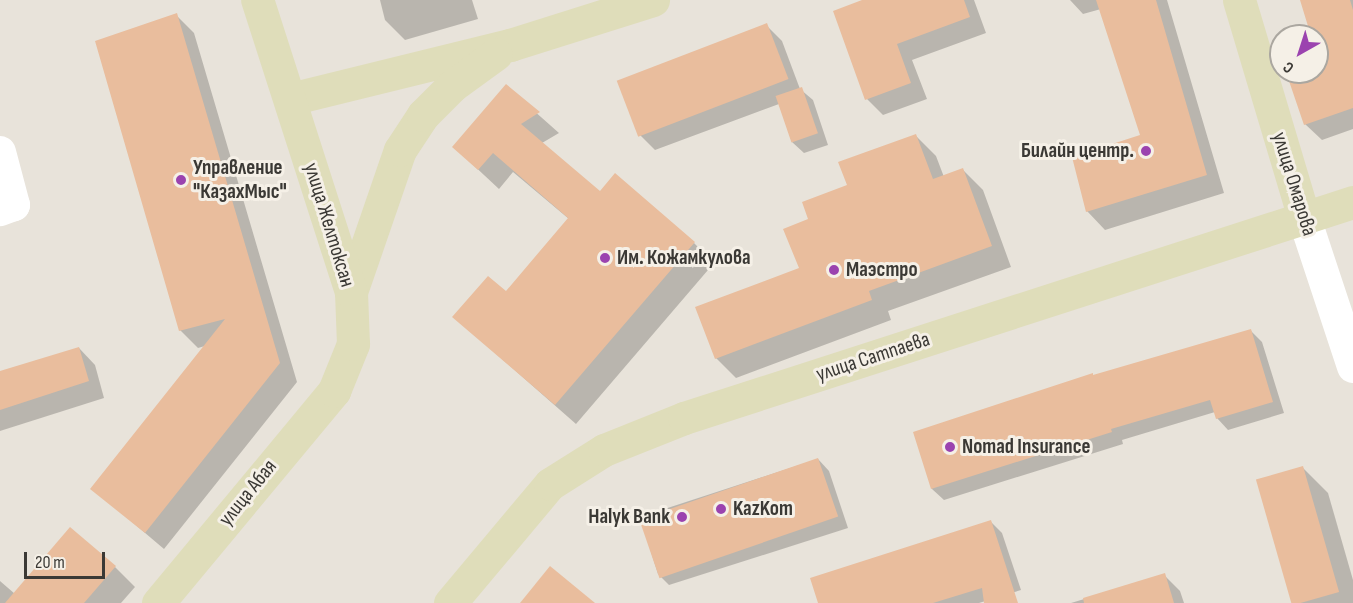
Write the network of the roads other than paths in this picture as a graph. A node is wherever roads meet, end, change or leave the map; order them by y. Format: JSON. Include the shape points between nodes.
{"nodes":[{"id":1,"x":257,"y":0,"type":"edge"},
{"id":2,"x":653,"y":0,"type":"edge"},
{"id":3,"x":1239,"y":0,"type":"edge"},
{"id":4,"x":510,"y":45,"type":"junction"},
{"id":5,"x":290,"y":99,"type":"junction"},
{"id":6,"x":0,"y":152,"type":"edge"},
{"id":7,"x":1353,"y":202,"type":"edge"},
{"id":8,"x":0,"y":210,"type":"edge"},
{"id":9,"x":1304,"y":218,"type":"junction"},
{"id":10,"x":351,"y":292,"type":"junction"},
{"id":11,"x":1353,"y":366,"type":"edge"},
{"id":12,"x":292,"y":439,"type":"joint"},
{"id":13,"x":158,"y":603,"type":"edge"},
{"id":14,"x":450,"y":603,"type":"edge"}],
"edges":[{"from":1,"to":5,"type":"main road","name":"улица Желтоксан"},
{"from":2,"to":4,"type":"main road"},
{"from":3,"to":9,"type":"main road","name":"улица Омарова"},
{"from":4,"to":5,"type":"main road"},
{"from":4,"to":10,"type":"main road","via":[[452,86],[423,115],[400,150]]},
{"from":5,"to":10,"type":"main road","name":"улица Желтоксан"},
{"from":6,"to":8,"type":"street","via":[[14,205]]},
{"from":7,"to":9,"type":"main road","name":"улица Сатпаева"},
{"from":9,"to":11,"type":"street","name":"улица Омарова"},
{"from":9,"to":14,"type":"main road","name":"улица Сатпаева","via":[[684,417],[604,450],[550,484]]},
{"from":10,"to":12,"type":"main road","name":"улица Желтоксан","via":[[353,344],[334,391]]},
{"from":12,"to":13,"type":"main road","name":"улица Абая"}]}
